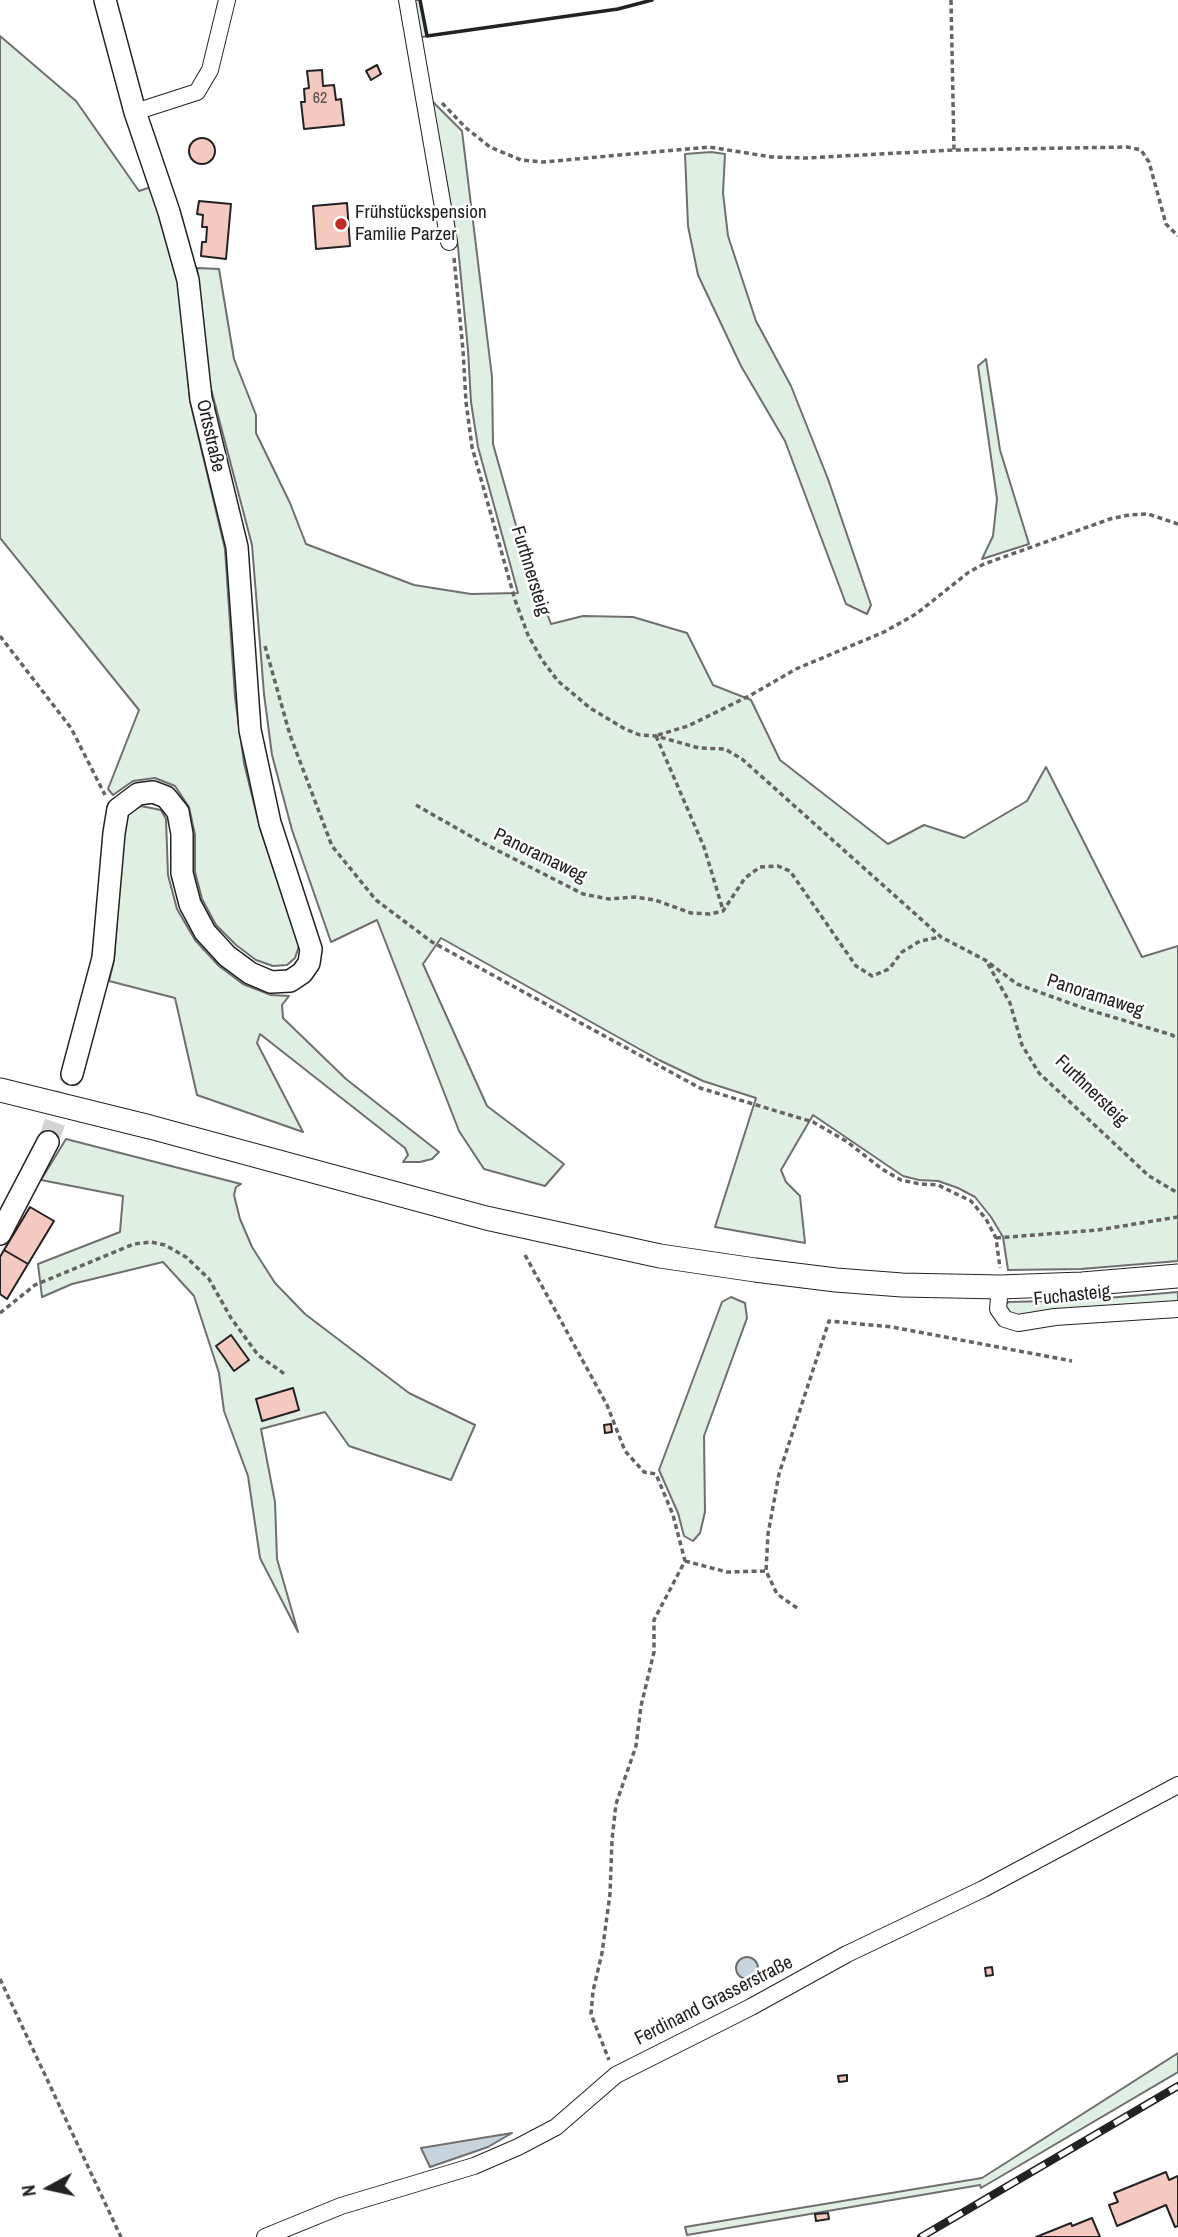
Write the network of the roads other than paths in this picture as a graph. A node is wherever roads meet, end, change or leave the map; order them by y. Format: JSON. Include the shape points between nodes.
{"nodes":[{"id":1,"x":104,"y":0,"type":"edge"},
{"id":2,"x":227,"y":0,"type":"edge"},
{"id":3,"x":407,"y":0,"type":"edge"},
{"id":4,"x":135,"y":112,"type":"junction"},
{"id":5,"x":449,"y":242,"type":"road end"},
{"id":6,"x":72,"y":1074,"type":"tunnel mouth"},
{"id":7,"x":0,"y":1090,"type":"edge"},
{"id":8,"x":48,"y":1142,"type":"tunnel mouth"},
{"id":9,"x":0,"y":1234,"type":"edge"},
{"id":10,"x":1178,"y":1276,"type":"edge"},
{"id":11,"x":1000,"y":1287,"type":"junction"},
{"id":12,"x":1178,"y":1308,"type":"edge"},
{"id":13,"x":1178,"y":1785,"type":"edge"},
{"id":14,"x":265,"y":2237,"type":"edge"}],
"edges":[{"from":1,"to":4,"type":"street","name":"Ortsstraße"},
{"from":2,"to":4,"type":"street","via":[[210,70],[197,92]]},
{"from":3,"to":5,"type":"street"},
{"from":4,"to":6,"type":"street","name":"Ortsstraße","via":[[188,281],[201,399],[237,547],[250,730],[270,823],[311,949],[309,963],[290,981],[271,982],[227,956],[205,932],[190,904],[182,873],[178,812],[166,797],[153,792],[138,794],[118,809],[103,958]]},
{"from":7,"to":11,"type":"main road","via":[[486,1218],[660,1256],[836,1280]]},
{"from":8,"to":9,"type":"street"},
{"from":10,"to":11,"type":"main road"},
{"from":11,"to":12,"type":"street","name":"Fuchasteig","via":[[998,1308],[1005,1319],[1018,1323]]},
{"from":13,"to":14,"type":"street","name":"Ferdinand Grasserstraße","via":[[615,2075],[556,2127],[518,2147],[474,2166],[341,2206]]}]}
